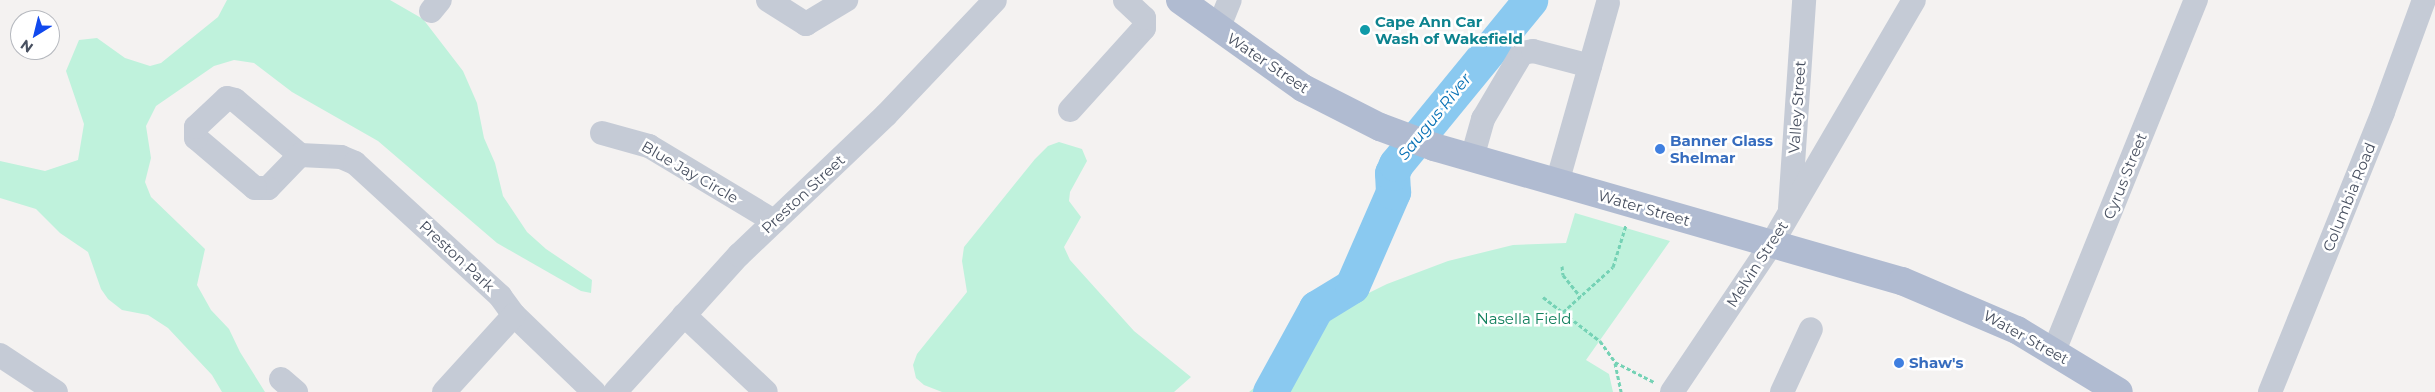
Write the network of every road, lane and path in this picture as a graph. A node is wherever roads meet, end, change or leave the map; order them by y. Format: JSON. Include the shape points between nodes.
{"nodes":[{"id":1,"x":768,"y":0,"type":"edge"},
{"id":2,"x":846,"y":0,"type":"edge"},
{"id":3,"x":995,"y":0,"type":"edge"},
{"id":4,"x":1180,"y":0,"type":"edge"},
{"id":5,"x":1230,"y":0,"type":"edge"},
{"id":6,"x":1804,"y":0,"type":"edge"},
{"id":7,"x":1914,"y":0,"type":"edge"},
{"id":8,"x":2196,"y":0,"type":"edge"},
{"id":9,"x":2424,"y":0,"type":"edge"},
{"id":10,"x":1130,"y":2,"type":"edge"},
{"id":11,"x":1608,"y":3,"type":"dead end"},
{"id":12,"x":1218,"y":29,"type":"junction"},
{"id":13,"x":1590,"y":66,"type":"junction"},
{"id":14,"x":1070,"y":110,"type":"dead end"},
{"id":15,"x":602,"y":133,"type":"dead end"},
{"id":16,"x":1837,"y":133,"type":"junction"},
{"id":17,"x":1795,"y":143,"type":"junction"},
{"id":18,"x":300,"y":155,"type":"dead end"},
{"id":19,"x":1472,"y":158,"type":"junction"},
{"id":20,"x":1557,"y":183,"type":"junction"},
{"id":21,"x":1789,"y":214,"type":"junction"},
{"id":22,"x":774,"y":221,"type":"junction"},
{"id":23,"x":1626,"y":225,"type":"dead end"},
{"id":24,"x":1772,"y":243,"type":"junction"},
{"id":25,"x":1562,"y":266,"type":"dead end"},
{"id":26,"x":1543,"y":297,"type":"dead end"},
{"id":27,"x":1581,"y":297,"type":"junction"},
{"id":28,"x":1563,"y":312,"type":"junction"},
{"id":29,"x":514,"y":315,"type":"junction"},
{"id":30,"x":684,"y":315,"type":"junction"},
{"id":31,"x":1811,"y":329,"type":"dead end"},
{"id":32,"x":2054,"y":351,"type":"junction"},
{"id":33,"x":0,"y":354,"type":"edge"},
{"id":34,"x":1615,"y":362,"type":"junction"},
{"id":35,"x":1666,"y":389,"type":"edge"},
{"id":36,"x":56,"y":392,"type":"edge"},
{"id":37,"x":444,"y":392,"type":"edge"},
{"id":38,"x":594,"y":392,"type":"edge"},
{"id":39,"x":614,"y":392,"type":"edge"},
{"id":40,"x":766,"y":392,"type":"edge"},
{"id":41,"x":1621,"y":392,"type":"edge"},
{"id":42,"x":1782,"y":392,"type":"edge"},
{"id":43,"x":2120,"y":392,"type":"edge"},
{"id":44,"x":2270,"y":392,"type":"edge"}],
"edges":[{"from":1,"to":2,"type":"street","via":[[800,22],[815,21]]},
{"from":3,"to":22,"type":"street","name":"Preston Street","via":[[886,115]]},
{"from":4,"to":12,"type":"main road","name":"Water Street"},
{"from":5,"to":12,"type":"street"},
{"from":6,"to":17,"type":"street","name":"Valley Street"},
{"from":7,"to":16,"type":"street","name":"Melvin Street"},
{"from":8,"to":32,"type":"street","name":"Cyrus Street"},
{"from":9,"to":44,"type":"street","name":"Columbia Road","via":[[2383,112]]},
{"from":10,"to":14,"type":"street","via":[[1144,18],[1144,28]]},
{"from":11,"to":13,"type":"street"},
{"from":12,"to":19,"type":"main road","name":"Water Street","via":[[1321,98],[1399,135]]},
{"from":13,"to":19,"type":"street","via":[[1533,51],[1522,54],[1483,119]]},
{"from":13,"to":20,"type":"street"},
{"from":15,"to":22,"type":"street","name":"Blue Jay Circle","via":[[649,146]]},
{"from":16,"to":17,"type":"street","name":"Melvin Street","via":[[1820,146]]},
{"from":16,"to":21,"type":"street","name":"Melvin Street"},
{"from":17,"to":21,"type":"street","name":"Valley Street"},
{"from":18,"to":29,"type":"street","name":"Preston Park","via":[[341,157],[355,163],[500,296]]},
{"from":19,"to":20,"type":"main road","name":"Water Street"},
{"from":20,"to":24,"type":"main road","name":"Water Street"},
{"from":21,"to":24,"type":"street","name":"Melvin Street"},
{"from":22,"to":30,"type":"street","name":"Preston Street"},
{"from":23,"to":27,"type":"path","via":[[1613,268]]},
{"from":24,"to":32,"type":"main road","name":"Water Street","via":[[1929,291],[1990,316]]},
{"from":24,"to":35,"type":"street","name":"Melvin Street"},
{"from":25,"to":27,"type":"path","via":[[1563,275]]},
{"from":26,"to":28,"type":"path"},
{"from":27,"to":28,"type":"path"},
{"from":28,"to":34,"type":"path","via":[[1600,341]]},
{"from":29,"to":37,"type":"street"},
{"from":29,"to":38,"type":"street","name":"Preston Park"},
{"from":30,"to":39,"type":"street","name":"Preston Street"},
{"from":30,"to":40,"type":"street"},
{"from":31,"to":42,"type":"street"},
{"from":32,"to":43,"type":"main road","name":"Water Street"},
{"from":33,"to":36,"type":"street"},
{"from":34,"to":35,"type":"path"},
{"from":34,"to":41,"type":"path"}]}
